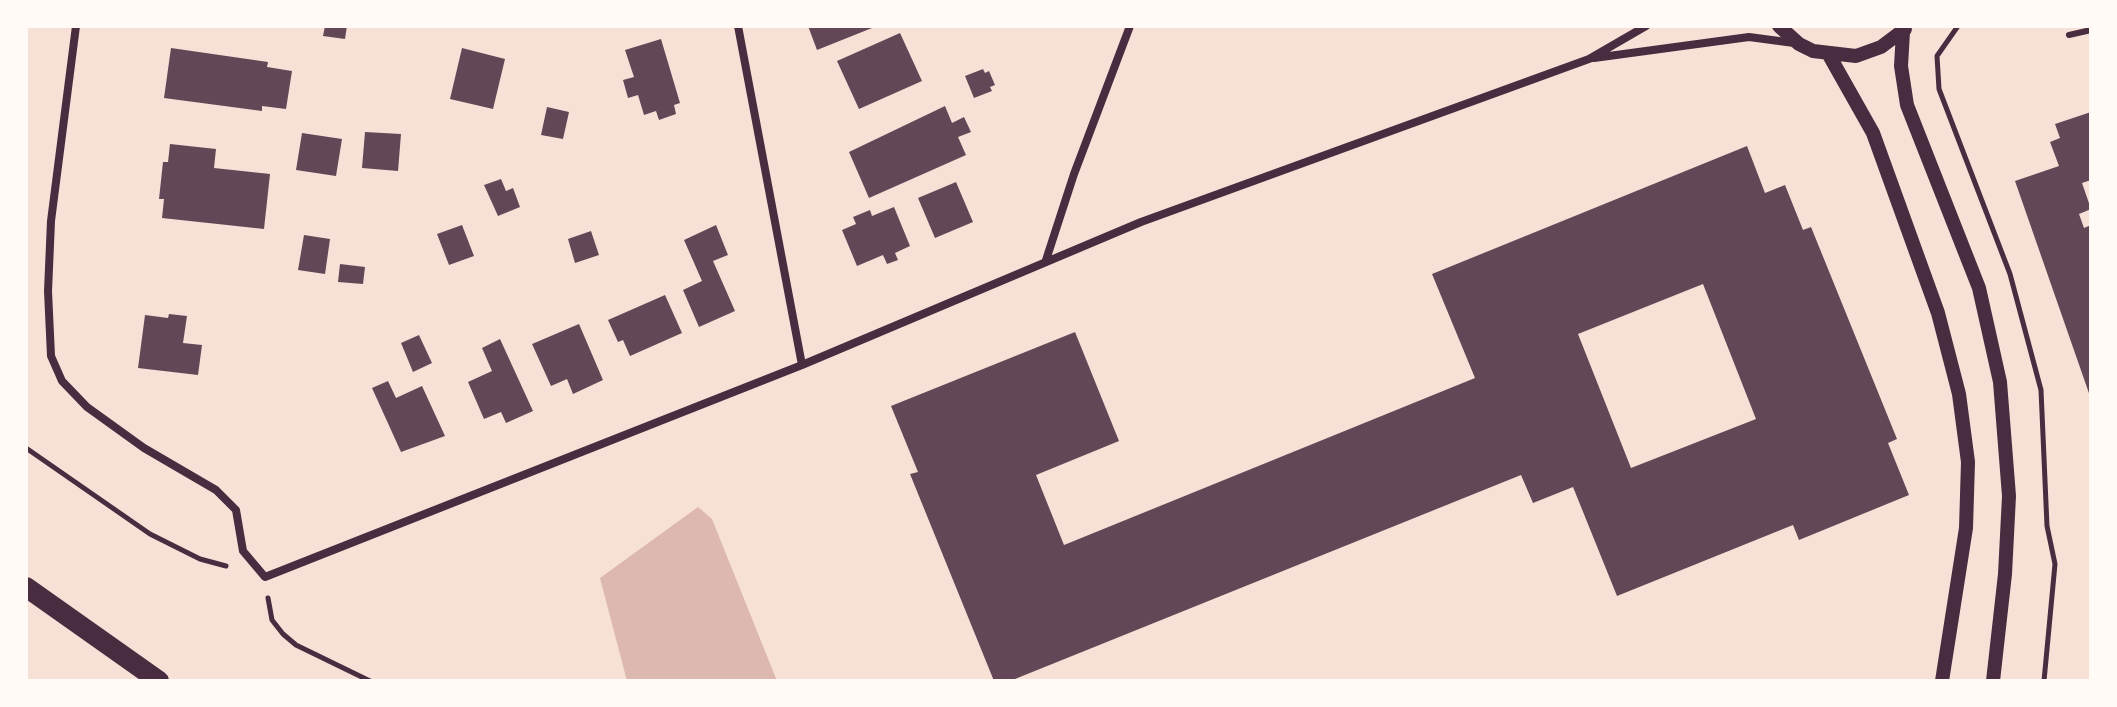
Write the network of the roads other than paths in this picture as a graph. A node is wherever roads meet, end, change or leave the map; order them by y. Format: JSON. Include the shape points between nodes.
{"nodes":[{"id":1,"x":76,"y":26,"type":"edge"},
{"id":2,"x":738,"y":26,"type":"edge"},
{"id":3,"x":1130,"y":26,"type":"edge"},
{"id":4,"x":1646,"y":26,"type":"edge"},
{"id":5,"x":1779,"y":26,"type":"edge"},
{"id":6,"x":1905,"y":29,"type":"edge"},
{"id":7,"x":2091,"y":30,"type":"edge"},
{"id":8,"x":2069,"y":35,"type":"dead end"},
{"id":9,"x":1799,"y":44,"type":"junction"},
{"id":10,"x":1829,"y":55,"type":"junction"},
{"id":11,"x":1589,"y":59,"type":"junction"},
{"id":12,"x":1046,"y":260,"type":"junction"},
{"id":13,"x":802,"y":365,"type":"junction"},
{"id":14,"x":26,"y":587,"type":"edge"},
{"id":15,"x":159,"y":681,"type":"edge"},
{"id":16,"x":1942,"y":681,"type":"edge"},
{"id":17,"x":1993,"y":681,"type":"edge"}],
"edges":[{"from":1,"to":13,"type":"street","via":[[51,221],[51,356],[62,381],[87,407],[216,490],[236,510],[243,551],[265,577]]},
{"from":2,"to":13,"type":"street"},
{"from":3,"to":12,"type":"street"},
{"from":4,"to":11,"type":"street"},
{"from":5,"to":9,"type":"street"},
{"from":6,"to":10,"type":"street","via":[[1881,47],[1856,56]]},
{"from":6,"to":17,"type":"street","via":[[1901,66],[1907,105],[1979,288],[2000,382],[2009,496]]},
{"from":7,"to":8,"type":"lane"},
{"from":9,"to":10,"type":"street"},
{"from":9,"to":11,"type":"street","via":[[1749,37]]},
{"from":10,"to":16,"type":"street","via":[[1873,133],[1938,313],[1959,394],[1968,462],[1966,528]]},
{"from":11,"to":12,"type":"street","via":[[1295,163]]},
{"from":12,"to":13,"type":"street"},
{"from":14,"to":15,"type":"main road"}]}
